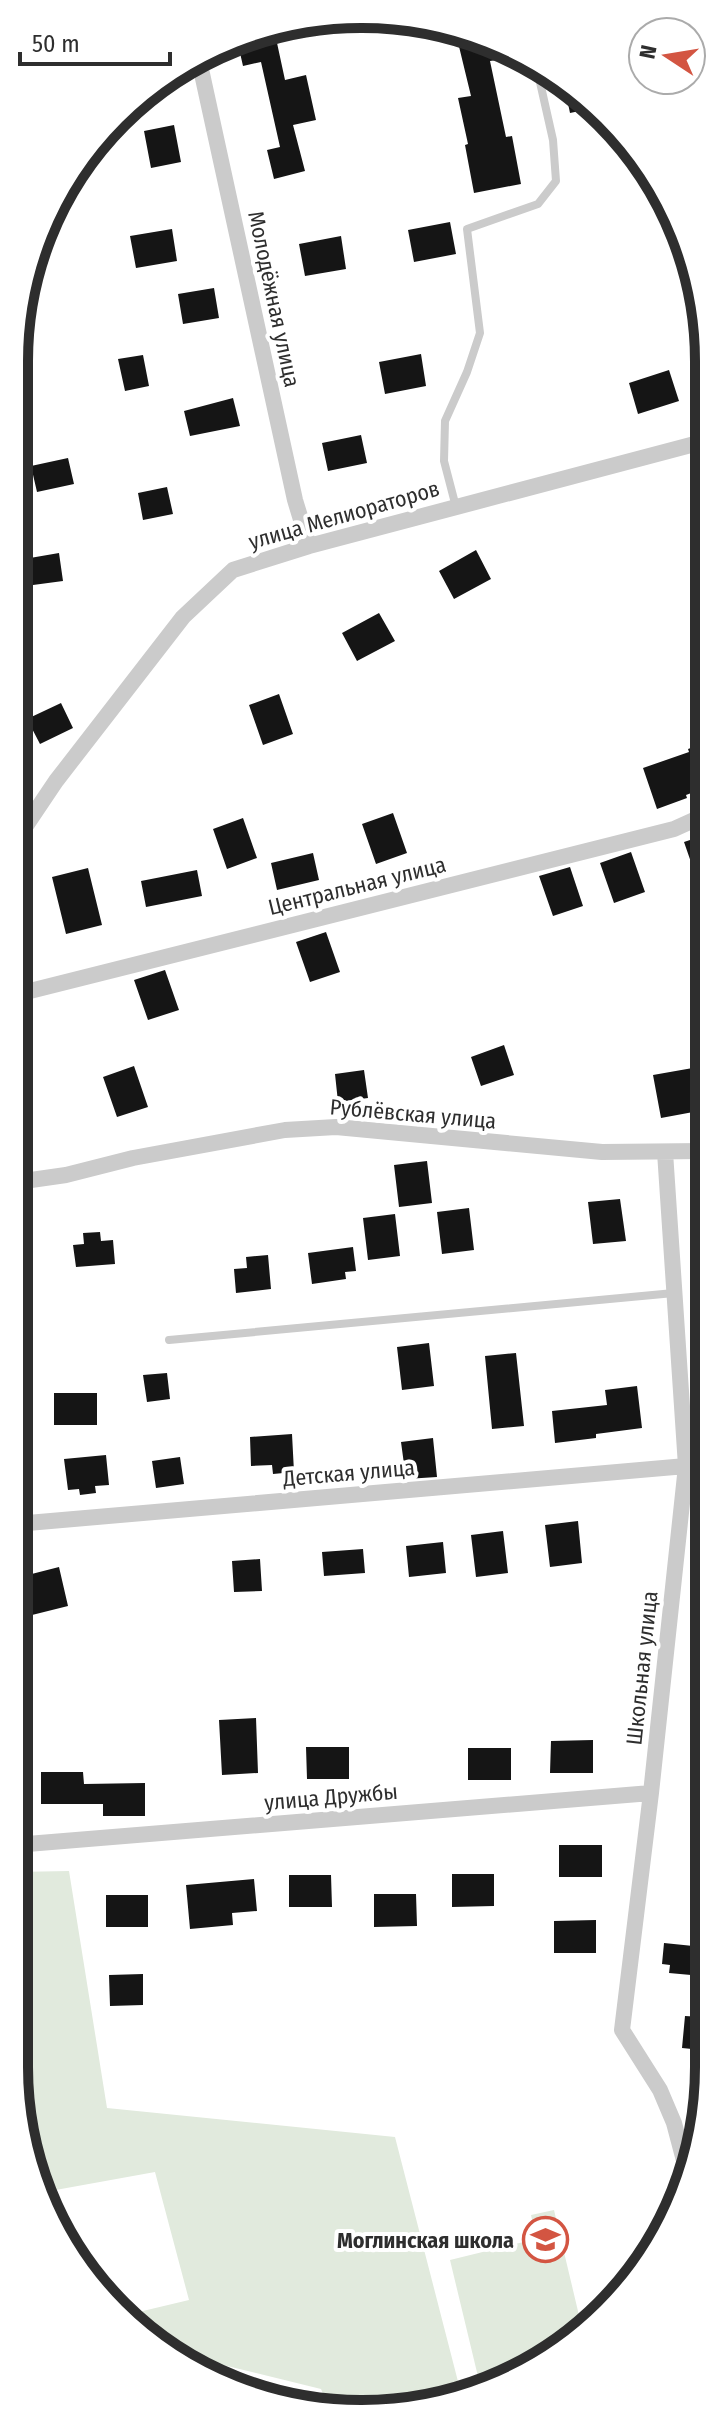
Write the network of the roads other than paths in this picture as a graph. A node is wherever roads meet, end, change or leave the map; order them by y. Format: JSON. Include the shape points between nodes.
{"nodes":[{"id":1,"x":201,"y":69,"type":"edge"},
{"id":2,"x":539,"y":80,"type":"edge"},
{"id":3,"x":695,"y":444,"type":"edge"},
{"id":4,"x":456,"y":507,"type":"junction"},
{"id":5,"x":309,"y":546,"type":"junction"},
{"id":6,"x":695,"y":820,"type":"edge"},
{"id":7,"x":28,"y":823,"type":"edge"},
{"id":8,"x":28,"y":991,"type":"edge"},
{"id":9,"x":695,"y":1151,"type":"edge"},
{"id":10,"x":665,"y":1152,"type":"junction"},
{"id":11,"x":28,"y":1180,"type":"edge"},
{"id":12,"x":674,"y":1293,"type":"junction"},
{"id":13,"x":169,"y":1340,"type":"dead end"},
{"id":14,"x":686,"y":1466,"type":"junction"},
{"id":15,"x":28,"y":1523,"type":"edge"},
{"id":16,"x":651,"y":1793,"type":"junction"},
{"id":17,"x":28,"y":1844,"type":"edge"},
{"id":18,"x":683,"y":2156,"type":"edge"}],
"edges":[{"from":1,"to":5,"type":"street","name":"Молодёжная улица"},
{"from":2,"to":4,"type":"lane","via":[[556,181],[538,204],[467,229],[480,333],[445,421],[444,461]]},
{"from":3,"to":4,"type":"street","name":"улица Мелиораторов"},
{"from":4,"to":5,"type":"street","name":"улица Мелиораторов"},
{"from":5,"to":7,"type":"street","name":"улица Мелиораторов","via":[[233,570],[183,617]]},
{"from":6,"to":8,"type":"street","name":"Центральная улица"},
{"from":9,"to":10,"type":"street","name":"Рублёвская улица"},
{"from":10,"to":11,"type":"street","name":"Рублёвская улица","via":[[602,1152],[336,1127],[285,1130]]},
{"from":10,"to":12,"type":"street","name":"Школьная улица"},
{"from":12,"to":13,"type":"lane"},
{"from":12,"to":14,"type":"street","name":"Школьная улица"},
{"from":14,"to":15,"type":"street","name":"Детская улица"},
{"from":14,"to":16,"type":"street","name":"Школьная улица"},
{"from":16,"to":17,"type":"street","name":"улица Дружбы"},
{"from":16,"to":18,"type":"street","name":"Школьная улица","via":[[622,2030],[660,2090]]}]}
